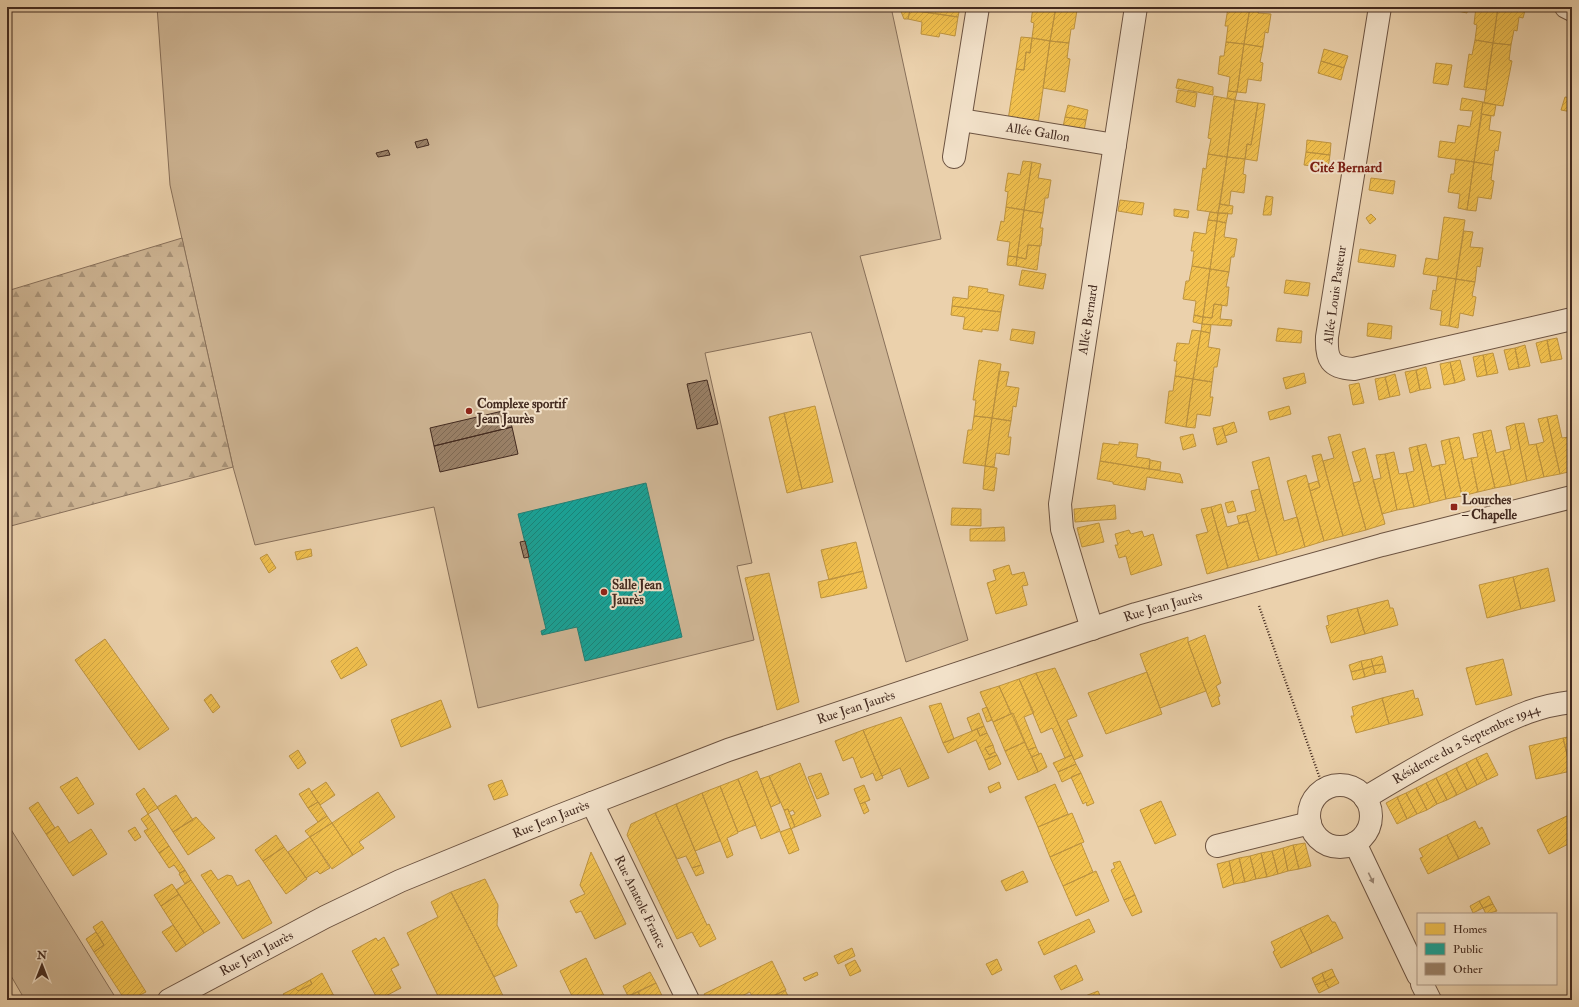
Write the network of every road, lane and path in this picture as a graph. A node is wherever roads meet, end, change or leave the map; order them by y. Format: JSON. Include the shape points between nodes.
{"nodes":[{"id":1,"x":978,"y":7,"type":"edge"},
{"id":2,"x":1136,"y":7,"type":"edge"},
{"id":3,"x":1380,"y":7,"type":"edge"},
{"id":4,"x":1566,"y":7,"type":"edge"},
{"id":5,"x":1572,"y":10,"type":"edge"},
{"id":6,"x":961,"y":120,"type":"junction"},
{"id":7,"x":1115,"y":145,"type":"junction"},
{"id":8,"x":954,"y":157,"type":"dead end"},
{"id":9,"x":1572,"y":319,"type":"edge"},
{"id":10,"x":1572,"y":497,"type":"edge"},
{"id":11,"x":1250,"y":582,"type":"junction"},
{"id":12,"x":1092,"y":628,"type":"junction"},
{"id":13,"x":1572,"y":702,"type":"edge"},
{"id":14,"x":1324,"y":790,"type":"junction"},
{"id":15,"x":1365,"y":798,"type":"junction"},
{"id":16,"x":592,"y":803,"type":"junction"},
{"id":17,"x":1310,"y":823,"type":"junction"},
{"id":18,"x":1354,"y":843,"type":"junction"},
{"id":19,"x":1216,"y":846,"type":"dead end"},
{"id":20,"x":1417,"y":973,"type":"edge"},
{"id":21,"x":1422,"y":985,"type":"edge"},
{"id":22,"x":169,"y":1000,"type":"edge"},
{"id":23,"x":688,"y":1000,"type":"edge"},
{"id":24,"x":1430,"y":1000,"type":"edge"}],
"edges":[{"from":1,"to":6,"type":"street"},
{"from":2,"to":7,"type":"street","name":"Allée Bernard"},
{"from":3,"to":9,"type":"street","name":"Allée Louis Pasteur","via":[[1328,337],[1328,356],[1331,362],[1354,369]]},
{"from":4,"to":5,"type":"street"},
{"from":6,"to":7,"type":"street","name":"Allée Gallon"},
{"from":6,"to":8,"type":"street"},
{"from":7,"to":12,"type":"street","name":"Allée Bernard","via":[[1060,504],[1062,529]]},
{"from":10,"to":11,"type":"street","name":"Rue Jean Jaurès"},
{"from":11,"to":12,"type":"street","name":"Rue Jean Jaurès"},
{"from":11,"to":14,"type":"path"},
{"from":12,"to":16,"type":"street","name":"Rue Jean Jaurès","via":[[728,750]]},
{"from":13,"to":15,"type":"street","name":"Résidence du 2 Septembre 1944","via":[[1545,706],[1521,714],[1445,750]]},
{"from":14,"to":15,"type":"street","via":[[1334,786],[1346,786]]},
{"from":14,"to":17,"type":"street","via":[[1313,802]]},
{"from":15,"to":18,"type":"street","via":[[1371,814],[1369,826],[1363,836]]},
{"from":16,"to":22,"type":"street","name":"Rue Jean Jaurès","via":[[362,899]]},
{"from":16,"to":23,"type":"street","name":"Rue Anatole France"},
{"from":17,"to":18,"type":"street","via":[[1319,839],[1330,845],[1342,847]]},
{"from":17,"to":19,"type":"street"},
{"from":18,"to":20,"type":"street","one_way":true},
{"from":21,"to":24,"type":"street"}]}
